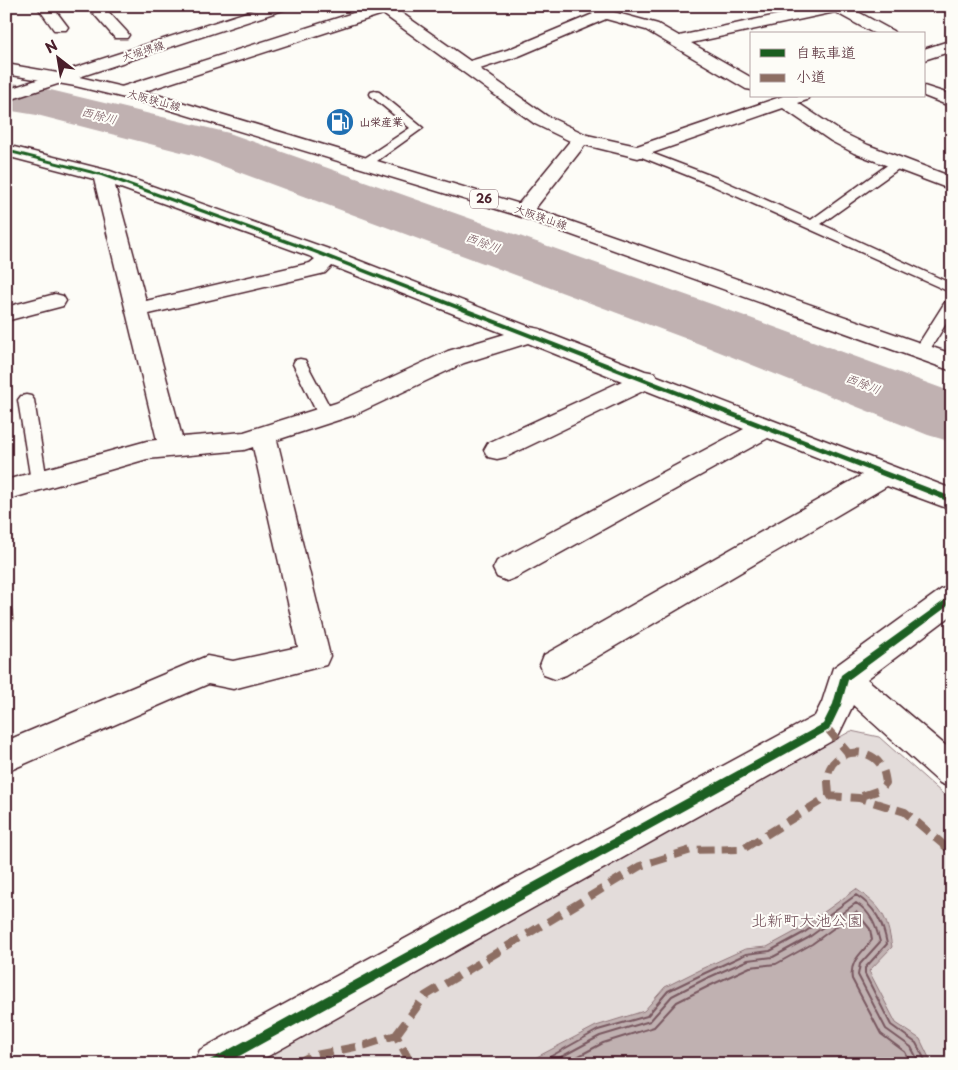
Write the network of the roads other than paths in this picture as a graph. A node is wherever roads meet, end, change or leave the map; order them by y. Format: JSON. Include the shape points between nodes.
{"nodes":[{"id":1,"x":44,"y":6,"type":"edge"},
{"id":2,"x":94,"y":6,"type":"edge"},
{"id":3,"x":281,"y":6,"type":"edge"},
{"id":4,"x":590,"y":6,"type":"edge"},
{"id":5,"x":945,"y":6,"type":"edge"},
{"id":6,"x":388,"y":7,"type":"edge"},
{"id":7,"x":836,"y":7,"type":"edge"},
{"id":8,"x":952,"y":9,"type":"edge"},
{"id":9,"x":605,"y":14,"type":"junction"},
{"id":10,"x":60,"y":28,"type":"dead end"},
{"id":11,"x":883,"y":32,"type":"edge"},
{"id":12,"x":121,"y":35,"type":"dead end"},
{"id":13,"x":679,"y":41,"type":"junction"},
{"id":14,"x":952,"y":45,"type":"edge"},
{"id":15,"x":926,"y":54,"type":"edge"},
{"id":16,"x":468,"y":67,"type":"junction"},
{"id":17,"x":6,"y":69,"type":"edge"},
{"id":18,"x":58,"y":78,"type":"junction"},
{"id":19,"x":750,"y":84,"type":"edge"},
{"id":20,"x":124,"y":92,"type":"junction"},
{"id":21,"x":926,"y":92,"type":"edge"},
{"id":22,"x":375,"y":94,"type":"dead end"},
{"id":23,"x":6,"y":96,"type":"edge"},
{"id":24,"x":784,"y":99,"type":"edge"},
{"id":25,"x":952,"y":102,"type":"edge"},
{"id":26,"x":581,"y":139,"type":"junction"},
{"id":27,"x":6,"y":150,"type":"edge"},
{"id":28,"x":638,"y":152,"type":"junction"},
{"id":29,"x":366,"y":162,"type":"junction"},
{"id":30,"x":897,"y":164,"type":"junction"},
{"id":31,"x":103,"y":176,"type":"junction"},
{"id":32,"x":952,"y":184,"type":"edge"},
{"id":33,"x":523,"y":211,"type":"junction"},
{"id":34,"x":812,"y":225,"type":"junction"},
{"id":35,"x":330,"y":257,"type":"junction"},
{"id":36,"x":952,"y":289,"type":"edge"},
{"id":37,"x":55,"y":301,"type":"dead end"},
{"id":38,"x":952,"y":302,"type":"edge"},
{"id":39,"x":137,"y":310,"type":"junction"},
{"id":40,"x":6,"y":314,"type":"edge"},
{"id":41,"x":532,"y":334,"type":"junction"},
{"id":42,"x":921,"y":352,"type":"junction"},
{"id":43,"x":952,"y":363,"type":"edge"},
{"id":44,"x":300,"y":364,"type":"dead end"},
{"id":45,"x":648,"y":380,"type":"junction"},
{"id":46,"x":26,"y":400,"type":"dead end"},
{"id":47,"x":326,"y":415,"type":"junction"},
{"id":48,"x":768,"y":427,"type":"junction"},
{"id":49,"x":263,"y":435,"type":"junction"},
{"id":50,"x":172,"y":448,"type":"junction"},
{"id":51,"x":497,"y":450,"type":"dead end"},
{"id":52,"x":886,"y":474,"type":"junction"},
{"id":53,"x":39,"y":481,"type":"junction"},
{"id":54,"x":6,"y":490,"type":"edge"},
{"id":55,"x":952,"y":500,"type":"edge"},
{"id":56,"x":507,"y":569,"type":"dead end"},
{"id":57,"x":952,"y":598,"type":"edge"},
{"id":58,"x":555,"y":665,"type":"dead end"},
{"id":59,"x":844,"y":678,"type":"junction"},
{"id":60,"x":6,"y":757,"type":"edge"},
{"id":61,"x":952,"y":772,"type":"edge"},
{"id":62,"x":214,"y":1064,"type":"edge"}],
"edges":[{"from":1,"to":10,"type":"street"},
{"from":2,"to":12,"type":"street"},
{"from":3,"to":18,"type":"street","name":"大堀堺線"},
{"from":4,"to":9,"type":"street"},
{"from":5,"to":8,"type":"street"},
{"from":6,"to":16,"type":"street"},
{"from":6,"to":20,"type":"street"},
{"from":7,"to":11,"type":"street"},
{"from":7,"to":13,"type":"street"},
{"from":9,"to":13,"type":"street","via":[[652,27]]},
{"from":9,"to":16,"type":"street","via":[[513,53]]},
{"from":13,"to":19,"type":"street"},
{"from":14,"to":15,"type":"street"},
{"from":16,"to":26,"type":"street","via":[[541,120]]},
{"from":17,"to":18,"type":"street","name":"大阪狭山線","number":"26"},
{"from":18,"to":20,"type":"street","name":"大阪狭山線","number":"26"},
{"from":18,"to":23,"type":"street","name":"大堀堺線"},
{"from":20,"to":29,"type":"street","name":"大阪狭山線","number":"26"},
{"from":21,"to":25,"type":"street"},
{"from":22,"to":29,"type":"lane","via":[[417,128]]},
{"from":24,"to":28,"type":"street"},
{"from":24,"to":30,"type":"street","via":[[837,137]]},
{"from":26,"to":28,"type":"street"},
{"from":26,"to":33,"type":"street"},
{"from":27,"to":31,"type":"street"},
{"from":28,"to":34,"type":"lane"},
{"from":29,"to":33,"type":"street","name":"大阪狭山線","number":"26"},
{"from":30,"to":32,"type":"street"},
{"from":30,"to":34,"type":"lane"},
{"from":31,"to":35,"type":"street"},
{"from":31,"to":39,"type":"street"},
{"from":33,"to":42,"type":"street","name":"大阪狭山線","number":"26"},
{"from":34,"to":36,"type":"lane"},
{"from":35,"to":39,"type":"street","via":[[317,268]]},
{"from":35,"to":41,"type":"street"},
{"from":37,"to":40,"type":"street"},
{"from":38,"to":42,"type":"lane"},
{"from":39,"to":50,"type":"street"},
{"from":41,"to":45,"type":"street"},
{"from":41,"to":47,"type":"street","via":[[456,357]]},
{"from":42,"to":43,"type":"street","name":"大阪狭山線","number":"26"},
{"from":44,"to":47,"type":"lane"},
{"from":45,"to":48,"type":"street"},
{"from":45,"to":51,"type":"street"},
{"from":46,"to":53,"type":"lane"},
{"from":47,"to":49,"type":"street"},
{"from":48,"to":52,"type":"street"},
{"from":48,"to":56,"type":"street"},
{"from":49,"to":50,"type":"street","via":[[244,441]]},
{"from":49,"to":60,"type":"street","via":[[315,656],[233,676],[207,670]]},
{"from":50,"to":53,"type":"street","via":[[148,450]]},
{"from":52,"to":55,"type":"street"},
{"from":52,"to":58,"type":"street"},
{"from":53,"to":54,"type":"street"},
{"from":57,"to":59,"type":"street"},
{"from":59,"to":61,"type":"street"},
{"from":59,"to":62,"type":"street","via":[[838,705],[826,727]]}]}
